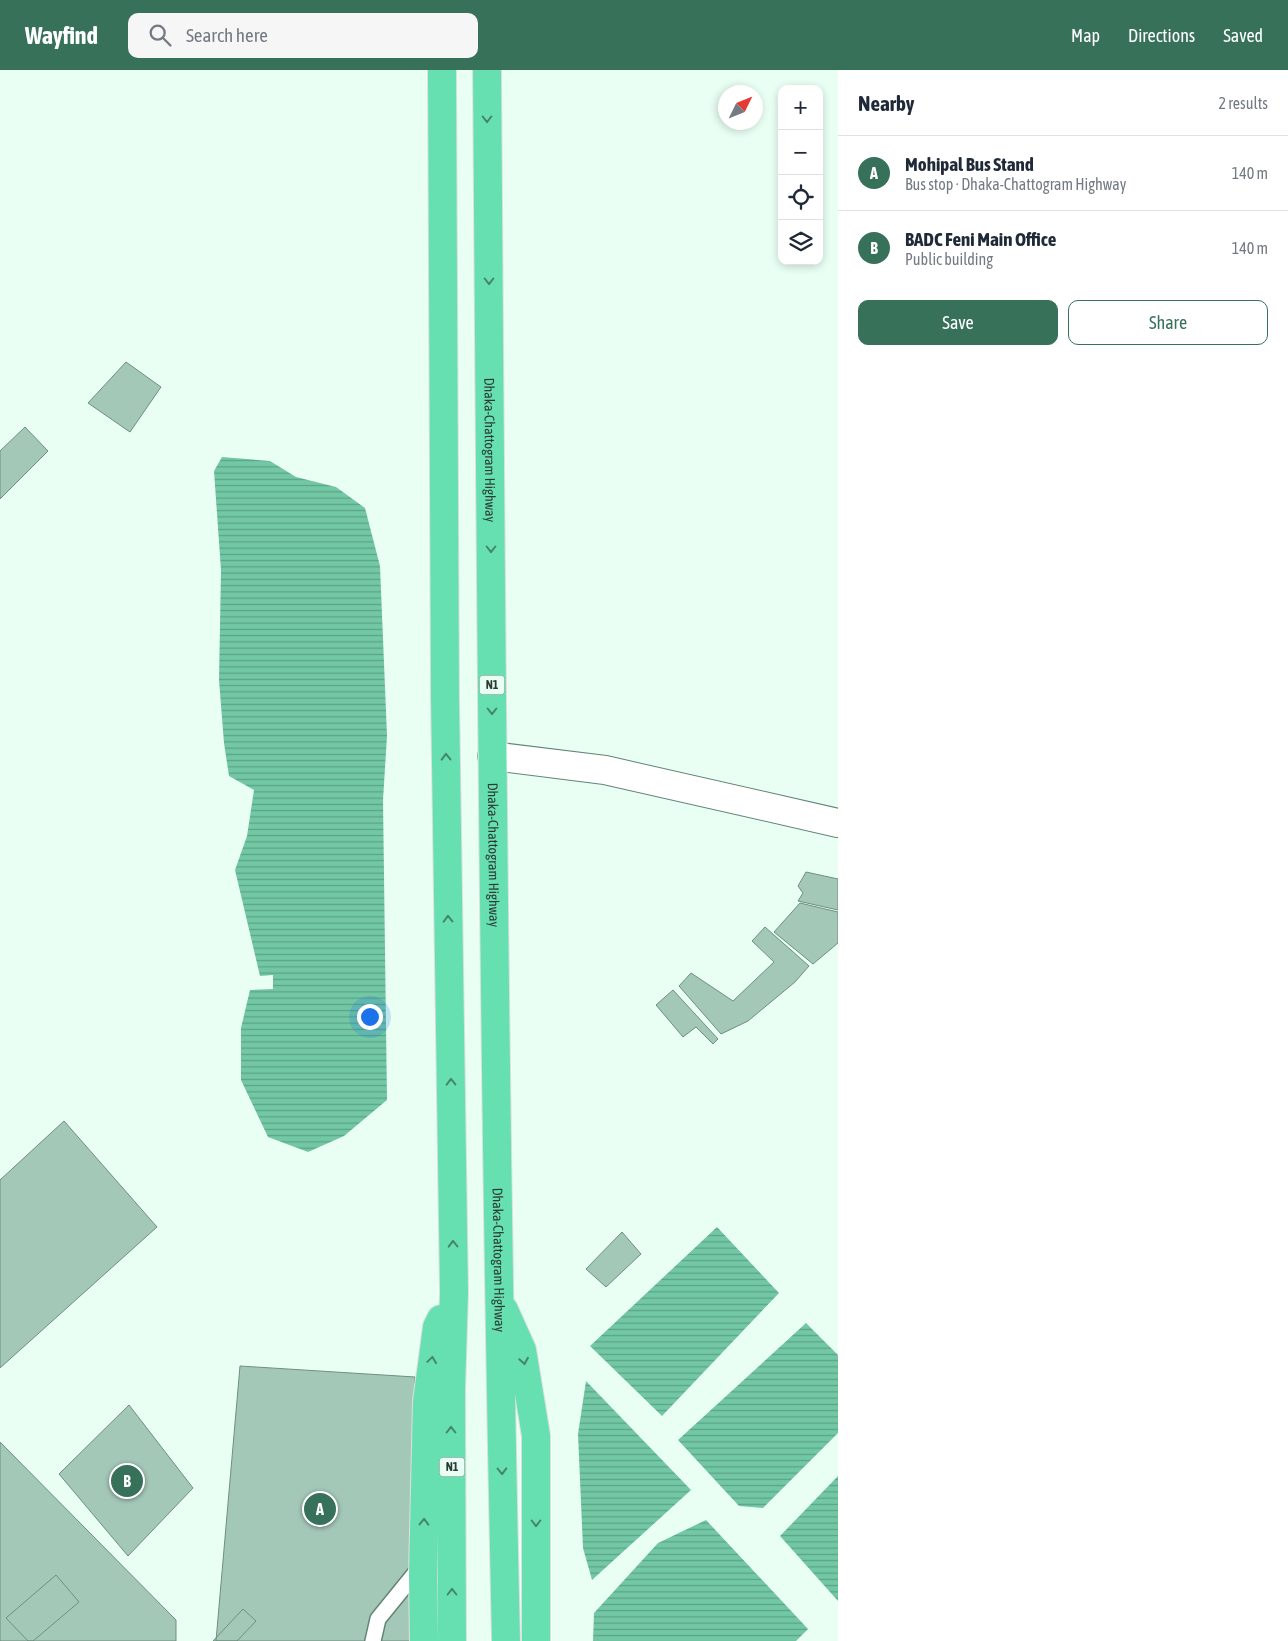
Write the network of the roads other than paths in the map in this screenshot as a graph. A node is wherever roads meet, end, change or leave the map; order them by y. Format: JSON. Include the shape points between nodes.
{"nodes":[{"id":1,"x":442,"y":70,"type":"edge"},
{"id":2,"x":487,"y":70,"type":"edge"},
{"id":3,"x":492,"y":756,"type":"junction"},
{"id":4,"x":838,"y":823,"type":"edge"},
{"id":5,"x":454,"y":1293,"type":"junction"},
{"id":6,"x":500,"y":1300,"type":"junction"},
{"id":7,"x":423,"y":1563,"type":"junction"},
{"id":8,"x":373,"y":1641,"type":"edge"},
{"id":9,"x":424,"y":1641,"type":"edge"},
{"id":10,"x":452,"y":1641,"type":"edge"},
{"id":11,"x":506,"y":1641,"type":"edge"},
{"id":12,"x":536,"y":1641,"type":"edge"}],
"edges":[{"from":5,"to":1,"type":"highway","number":"N1","one_way":true,"via":[[445,698]]},
{"from":2,"to":3,"type":"highway","name":"Dhaka-Chattogram Highway","number":"N1","one_way":true},
{"from":3,"to":4,"type":"street","via":[[605,770]]},
{"from":3,"to":6,"type":"highway","name":"Dhaka-Chattogram Highway","number":"N1"},
{"from":7,"to":5,"type":"highway","one_way":true,"via":[[426,1402],[437,1327]]},
{"from":10,"to":5,"type":"highway","number":"N1","one_way":true},
{"from":6,"to":11,"type":"highway","name":"Dhaka-Chattogram Highway","number":"N1","one_way":true},
{"from":6,"to":12,"type":"highway","one_way":true,"via":[[522,1350],[536,1436]]},
{"from":7,"to":8,"type":"lane","via":[[378,1619]]},
{"from":7,"to":9,"type":"highway"}]}
